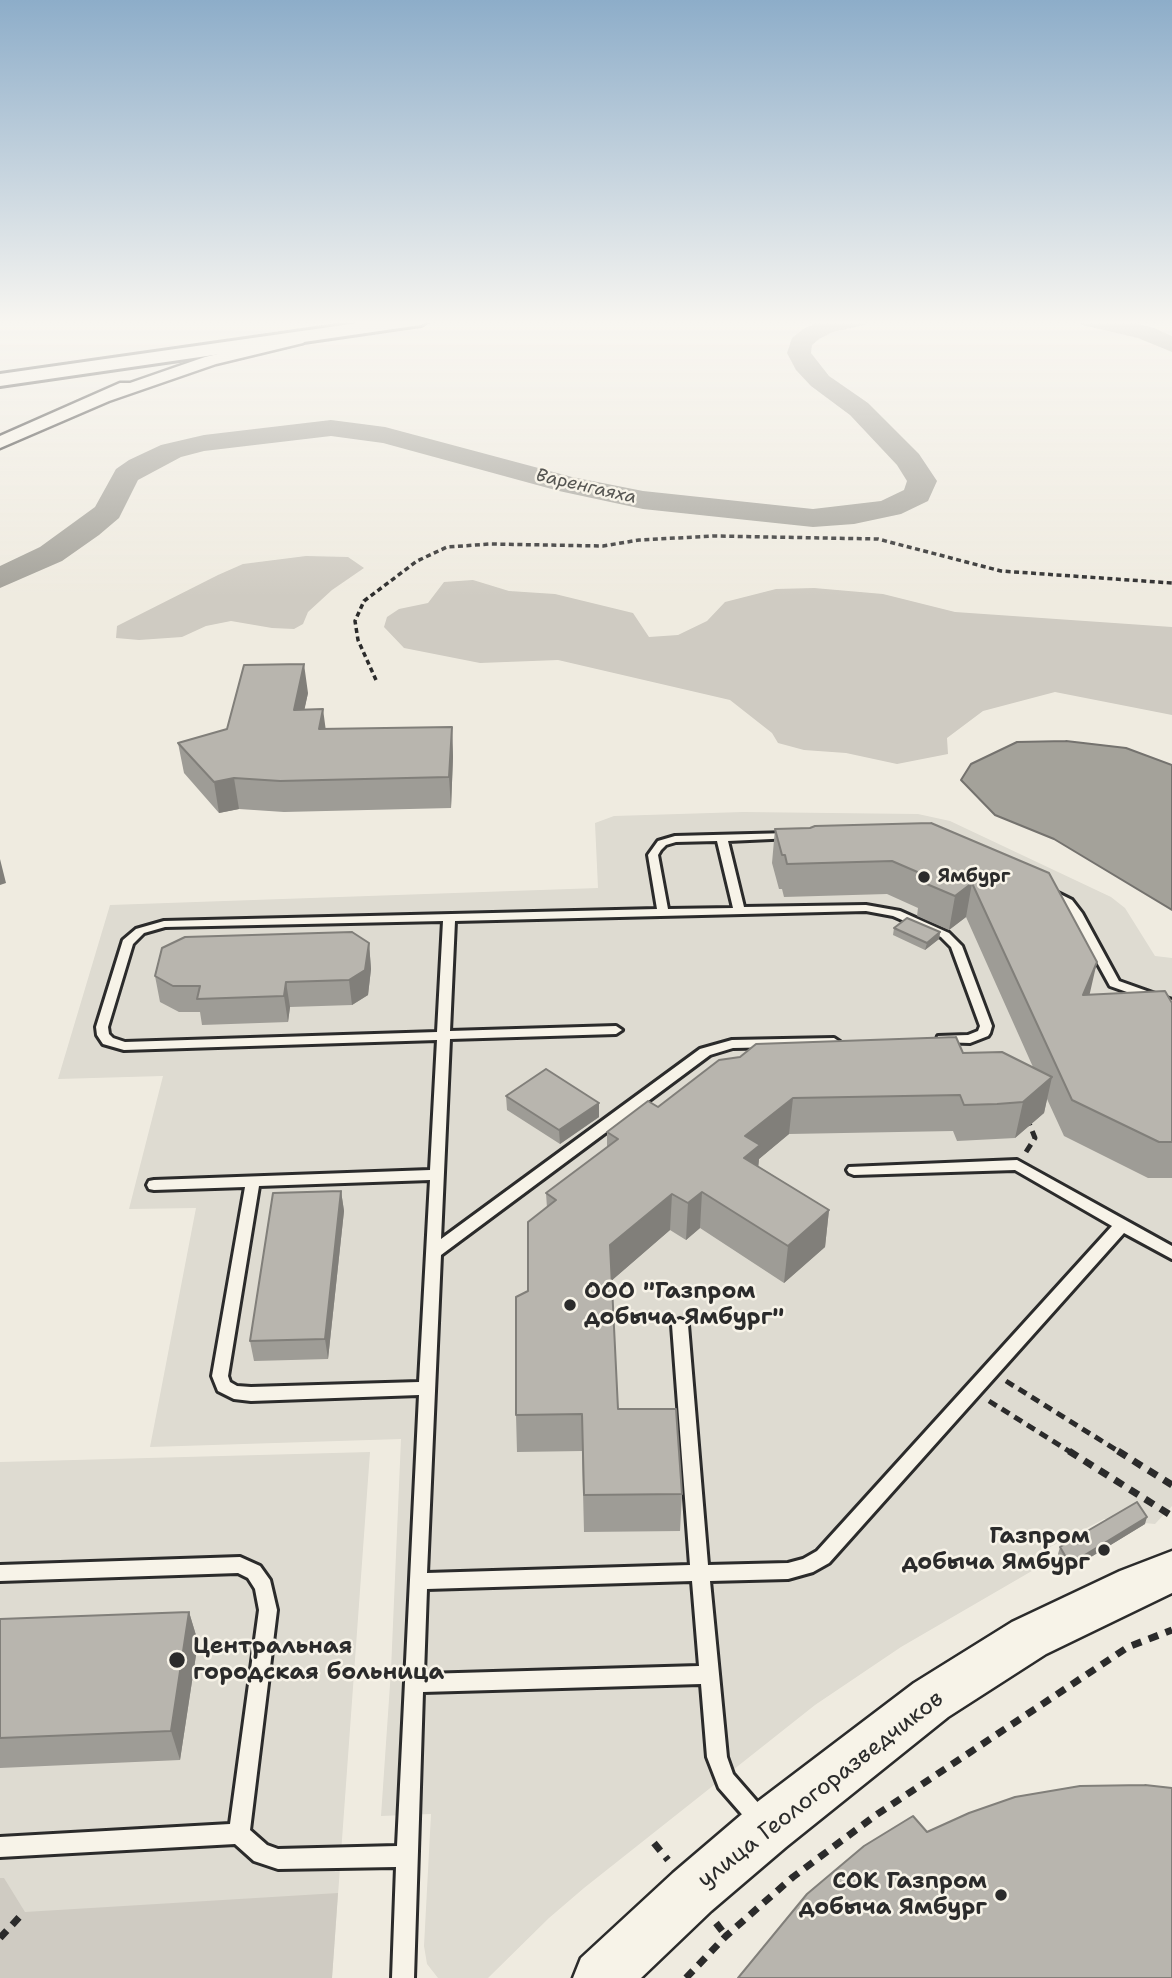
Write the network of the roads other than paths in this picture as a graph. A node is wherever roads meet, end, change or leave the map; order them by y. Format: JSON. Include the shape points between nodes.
{"nodes":[{"id":1,"x":71,"y":412,"type":"edge"},
{"id":2,"x":0,"y":443,"type":"edge"},
{"id":3,"x":803,"y":836,"type":"edge"},
{"id":4,"x":722,"y":838,"type":"junction"},
{"id":5,"x":1035,"y":885,"type":"edge"},
{"id":6,"x":739,"y":911,"type":"junction"},
{"id":7,"x":663,"y":912,"type":"junction"},
{"id":8,"x":449,"y":918,"type":"junction"},
{"id":9,"x":1172,"y":1004,"type":"edge"},
{"id":10,"x":616,"y":1030,"type":"dead end"},
{"id":11,"x":443,"y":1035,"type":"junction"},
{"id":12,"x":929,"y":1040,"type":"edge"},
{"id":13,"x":850,"y":1041,"type":"edge"},
{"id":14,"x":854,"y":1170,"type":"dead end"},
{"id":15,"x":436,"y":1175,"type":"junction"},
{"id":16,"x":253,"y":1181,"type":"junction"},
{"id":17,"x":154,"y":1185,"type":"dead end"},
{"id":18,"x":1122,"y":1225,"type":"junction"},
{"id":19,"x":433,"y":1253,"type":"junction"},
{"id":20,"x":1172,"y":1253,"type":"edge"},
{"id":21,"x":680,"y":1325,"type":"dead end"},
{"id":22,"x":427,"y":1388,"type":"junction"},
{"id":23,"x":1172,"y":1572,"type":"edge"},
{"id":24,"x":0,"y":1573,"type":"edge"},
{"id":25,"x":699,"y":1573,"type":"junction"},
{"id":26,"x":418,"y":1581,"type":"junction"},
{"id":27,"x":709,"y":1675,"type":"junction"},
{"id":28,"x":414,"y":1683,"type":"junction"},
{"id":29,"x":767,"y":1828,"type":"junction"},
{"id":30,"x":239,"y":1834,"type":"junction"},
{"id":31,"x":0,"y":1847,"type":"edge"},
{"id":32,"x":406,"y":1856,"type":"junction"},
{"id":33,"x":403,"y":1978,"type":"edge"},
{"id":34,"x":601,"y":1978,"type":"edge"}],
"edges":[{"from":1,"to":2,"type":"street"},
{"from":3,"to":4,"type":"lane"},
{"from":4,"to":6,"type":"lane"},
{"from":4,"to":7,"type":"lane","via":[[675,839],[656,849],[653,855]]},
{"from":5,"to":9,"type":"lane","via":[[1068,902],[1114,983]]},
{"from":6,"to":7,"type":"lane"},
{"from":6,"to":12,"type":"lane","via":[[883,909],[944,934],[956,946],[986,1026],[984,1033],[970,1039]]},
{"from":7,"to":8,"type":"lane"},
{"from":8,"to":11,"type":"lane"},
{"from":8,"to":11,"type":"lane","via":[[150,926],[127,943],[102,1027],[108,1041],[124,1046]]},
{"from":10,"to":11,"type":"lane"},
{"from":11,"to":15,"type":"lane"},
{"from":13,"to":19,"type":"lane","via":[[732,1044],[705,1052]]},
{"from":14,"to":18,"type":"lane","via":[[1017,1165]]},
{"from":15,"to":16,"type":"lane"},
{"from":15,"to":19,"type":"lane"},
{"from":16,"to":17,"type":"lane"},
{"from":16,"to":22,"type":"lane","via":[[220,1376],[224,1386],[251,1394]]},
{"from":18,"to":20,"type":"lane"},
{"from":18,"to":25,"type":"lane","via":[[823,1557],[788,1571]]},
{"from":19,"to":22,"type":"lane"},
{"from":21,"to":25,"type":"lane"},
{"from":22,"to":26,"type":"lane"},
{"from":23,"to":29,"type":"street","name":"улица Геологоразведчиков","via":[[1028,1638],[931,1700]]},
{"from":24,"to":30,"type":"lane","via":[[240,1565],[254,1572],[264,1586],[268,1610]]},
{"from":25,"to":26,"type":"lane"},
{"from":25,"to":27,"type":"lane"},
{"from":26,"to":28,"type":"lane"},
{"from":27,"to":28,"type":"lane"},
{"from":27,"to":29,"type":"lane","via":[[721,1771]]},
{"from":28,"to":32,"type":"lane"},
{"from":29,"to":34,"type":"street","name":"улица Геологоразведчиков"},
{"from":30,"to":31,"type":"lane"},
{"from":30,"to":32,"type":"lane","via":[[261,1854],[278,1859]]},
{"from":32,"to":33,"type":"lane"}]}
